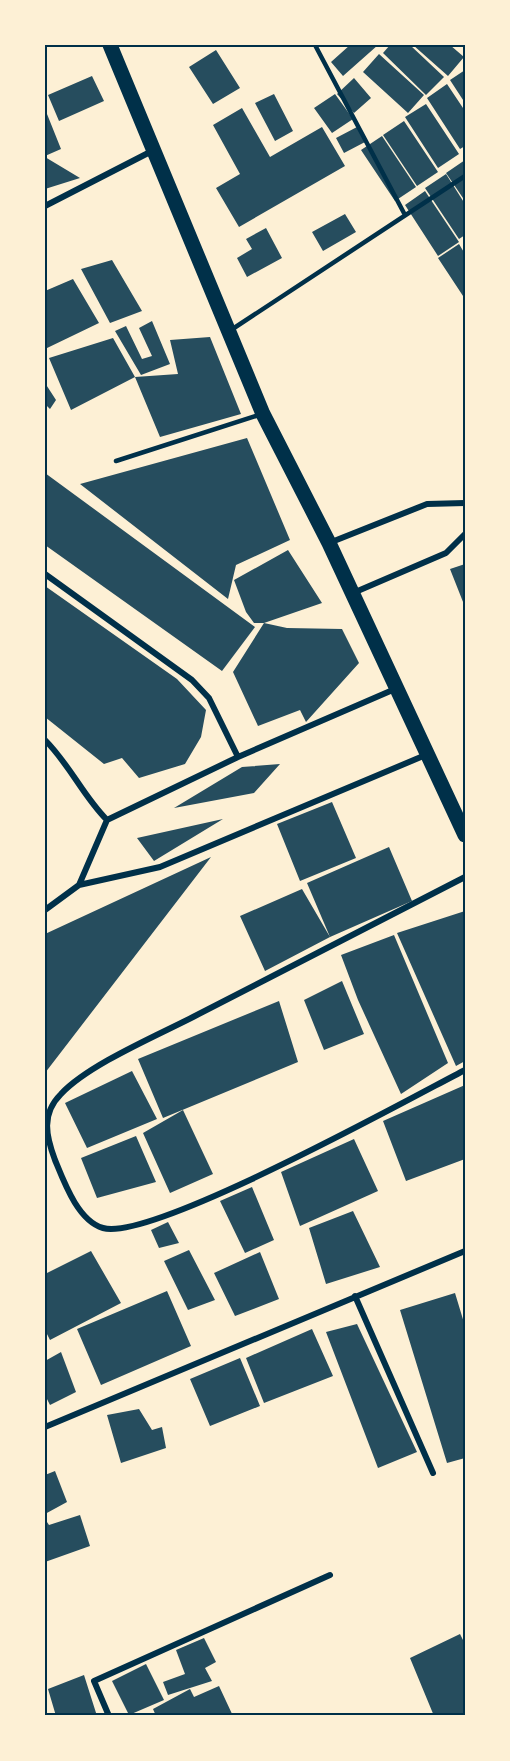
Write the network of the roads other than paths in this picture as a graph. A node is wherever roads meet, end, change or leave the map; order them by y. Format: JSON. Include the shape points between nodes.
{"nodes":[{"id":1,"x":110,"y":45,"type":"edge"},
{"id":2,"x":315,"y":45,"type":"edge"},
{"id":3,"x":154,"y":150,"type":"junction"},
{"id":4,"x":465,"y":176,"type":"edge"},
{"id":5,"x":45,"y":206,"type":"edge"},
{"id":6,"x":405,"y":215,"type":"junction"},
{"id":7,"x":229,"y":331,"type":"junction"},
{"id":8,"x":263,"y":414,"type":"junction"},
{"id":9,"x":116,"y":461,"type":"dead end"},
{"id":10,"x":465,"y":503,"type":"edge"},
{"id":11,"x":465,"y":534,"type":"edge"},
{"id":12,"x":329,"y":543,"type":"junction"},
{"id":13,"x":45,"y":574,"type":"edge"},
{"id":14,"x":353,"y":593,"type":"junction"},
{"id":15,"x":397,"y":688,"type":"junction"},
{"id":16,"x":45,"y":740,"type":"edge"},
{"id":17,"x":429,"y":754,"type":"junction"},
{"id":18,"x":238,"y":757,"type":"junction"},
{"id":19,"x":107,"y":820,"type":"junction"},
{"id":20,"x":465,"y":835,"type":"edge"},
{"id":21,"x":465,"y":878,"type":"edge"},
{"id":22,"x":80,"y":885,"type":"junction"},
{"id":23,"x":45,"y":910,"type":"edge"},
{"id":24,"x":465,"y":1070,"type":"edge"},
{"id":25,"x":465,"y":1251,"type":"edge"},
{"id":26,"x":355,"y":1296,"type":"junction"},
{"id":27,"x":46,"y":1425,"type":"edge"},
{"id":28,"x":433,"y":1473,"type":"dead end"},
{"id":29,"x":330,"y":1575,"type":"dead end"},
{"id":30,"x":109,"y":1716,"type":"edge"}],
"edges":[{"from":1,"to":3,"type":"main road"},
{"from":2,"to":6,"type":"lane"},
{"from":3,"to":5,"type":"street"},
{"from":3,"to":7,"type":"main road"},
{"from":4,"to":6,"type":"lane"},
{"from":6,"to":7,"type":"lane"},
{"from":7,"to":8,"type":"main road"},
{"from":8,"to":9,"type":"lane"},
{"from":8,"to":12,"type":"main road"},
{"from":10,"to":12,"type":"street","via":[[427,504]]},
{"from":11,"to":14,"type":"street","via":[[446,553]]},
{"from":12,"to":14,"type":"main road"},
{"from":13,"to":18,"type":"street","via":[[192,680],[209,698]]},
{"from":14,"to":15,"type":"main road"},
{"from":15,"to":17,"type":"main road"},
{"from":15,"to":18,"type":"street"},
{"from":16,"to":19,"type":"street","via":[[63,758],[89,802]]},
{"from":17,"to":20,"type":"main road"},
{"from":17,"to":22,"type":"street","via":[[160,867]]},
{"from":18,"to":19,"type":"street"},
{"from":19,"to":22,"type":"street"},
{"from":21,"to":24,"type":"street","via":[[118,1055],[61,1093],[52,1105],[46,1126],[61,1174],[85,1216],[104,1229],[126,1229],[165,1217],[286,1162]]},
{"from":22,"to":23,"type":"street"},
{"from":25,"to":26,"type":"street"},
{"from":26,"to":27,"type":"street"},
{"from":26,"to":28,"type":"street"},
{"from":29,"to":30,"type":"street","via":[[94,1682]]}]}
